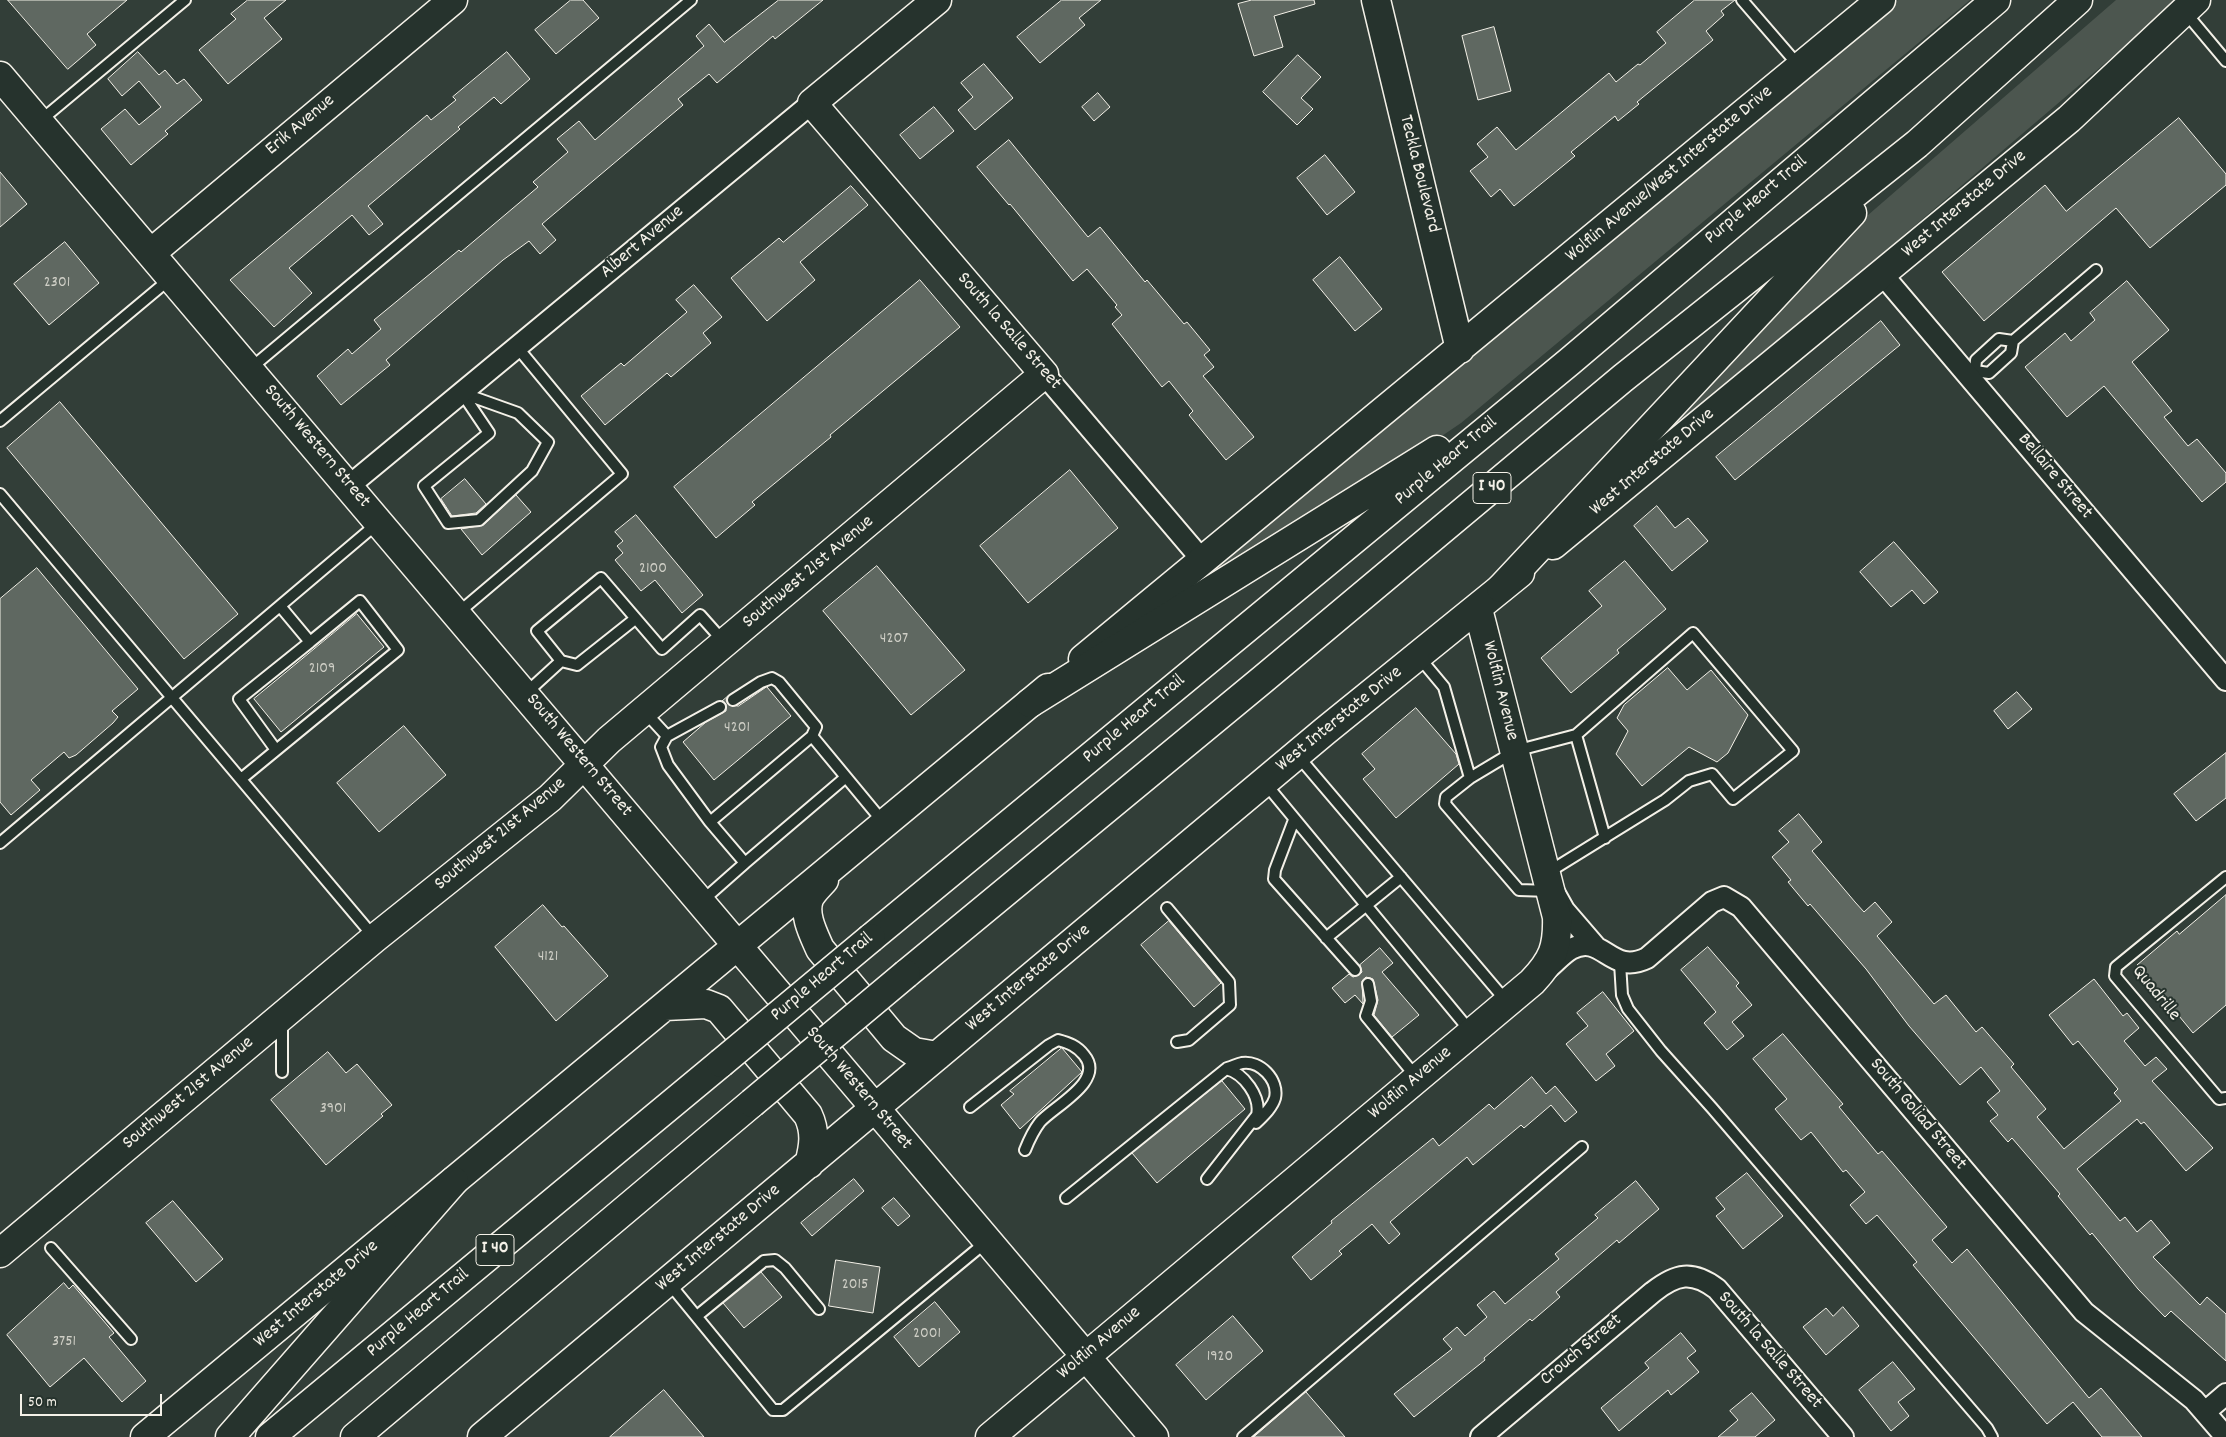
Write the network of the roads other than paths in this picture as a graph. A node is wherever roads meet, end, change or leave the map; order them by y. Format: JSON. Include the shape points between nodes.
{"nodes":[{"id":1,"x":185,"y":0,"type":"edge"},
{"id":2,"x":453,"y":0,"type":"edge"},
{"id":3,"x":691,"y":0,"type":"edge"},
{"id":4,"x":936,"y":0,"type":"edge"},
{"id":5,"x":1376,"y":0,"type":"edge"},
{"id":6,"x":1742,"y":0,"type":"edge"},
{"id":7,"x":1881,"y":0,"type":"edge"},
{"id":8,"x":1996,"y":0,"type":"edge"},
{"id":9,"x":2078,"y":0,"type":"edge"},
{"id":10,"x":2190,"y":5,"type":"edge"},
{"id":11,"x":2226,"y":61,"type":"edge"},
{"id":12,"x":1800,"y":67,"type":"junction"},
{"id":13,"x":0,"y":76,"type":"edge"},
{"id":14,"x":812,"y":103,"type":"junction"},
{"id":15,"x":39,"y":122,"type":"junction"},
{"id":16,"x":1917,"y":144,"type":"junction"},
{"id":17,"x":151,"y":253,"type":"junction"},
{"id":18,"x":2096,"y":270,"type":"dead end"},
{"id":19,"x":1882,"y":274,"type":"junction"},
{"id":20,"x":172,"y":278,"type":"junction"},
{"id":21,"x":2013,"y":341,"type":"junction"},
{"id":22,"x":517,"y":347,"type":"junction"},
{"id":23,"x":1460,"y":349,"type":"junction"},
{"id":24,"x":1569,"y":362,"type":"junction"},
{"id":25,"x":250,"y":369,"type":"junction"},
{"id":26,"x":1044,"y":374,"type":"junction"},
{"id":27,"x":1972,"y":374,"type":"junction"},
{"id":28,"x":462,"y":392,"type":"junction"},
{"id":29,"x":0,"y":422,"type":"edge"},
{"id":30,"x":349,"y":486,"type":"junction"},
{"id":31,"x":0,"y":494,"type":"edge"},
{"id":32,"x":380,"y":522,"type":"junction"},
{"id":33,"x":1203,"y":561,"type":"junction"},
{"id":34,"x":1501,"y":588,"type":"junction"},
{"id":35,"x":280,"y":606,"type":"junction"},
{"id":36,"x":1478,"y":609,"type":"junction"},
{"id":37,"x":458,"y":613,"type":"junction"},
{"id":38,"x":635,"y":619,"type":"junction"},
{"id":39,"x":317,"y":640,"type":"junction"},
{"id":40,"x":725,"y":643,"type":"junction"},
{"id":41,"x":1418,"y":657,"type":"junction"},
{"id":42,"x":368,"y":660,"type":"dead end"},
{"id":43,"x":561,"y":662,"type":"junction"},
{"id":44,"x":375,"y":669,"type":"junction"},
{"id":45,"x":349,"y":676,"type":"dead end"},
{"id":46,"x":2226,"y":680,"type":"edge"},
{"id":47,"x":356,"y":685,"type":"junction"},
{"id":48,"x":526,"y":693,"type":"junction"},
{"id":49,"x":172,"y":698,"type":"junction"},
{"id":50,"x":320,"y":699,"type":"dead end"},
{"id":51,"x":733,"y":700,"type":"dead end"},
{"id":52,"x":1030,"y":703,"type":"junction"},
{"id":53,"x":327,"y":708,"type":"junction"},
{"id":54,"x":720,"y":708,"type":"dead end"},
{"id":55,"x":644,"y":711,"type":"junction"},
{"id":56,"x":299,"y":717,"type":"dead end"},
{"id":57,"x":307,"y":725,"type":"junction"},
{"id":58,"x":1576,"y":735,"type":"junction"},
{"id":59,"x":668,"y":736,"type":"junction"},
{"id":60,"x":812,"y":736,"type":"junction"},
{"id":61,"x":276,"y":750,"type":"junction"},
{"id":62,"x":1515,"y":751,"type":"junction"},
{"id":63,"x":1297,"y":755,"type":"junction"},
{"id":64,"x":585,"y":764,"type":"junction"},
{"id":65,"x":846,"y":777,"type":"junction"},
{"id":66,"x":1470,"y":778,"type":"junction"},
{"id":67,"x":240,"y":779,"type":"junction"},
{"id":68,"x":1264,"y":783,"type":"junction"},
{"id":69,"x":1294,"y":820,"type":"junction"},
{"id":70,"x":710,"y":822,"type":"junction"},
{"id":71,"x":884,"y":824,"type":"junction"},
{"id":72,"x":1605,"y":838,"type":"junction"},
{"id":73,"x":0,"y":843,"type":"edge"},
{"id":74,"x":745,"y":863,"type":"junction"},
{"id":75,"x":833,"y":866,"type":"junction"},
{"id":76,"x":1401,"y":877,"type":"junction"},
{"id":77,"x":2226,"y":877,"type":"edge"},
{"id":78,"x":1549,"y":882,"type":"junction"},
{"id":79,"x":702,"y":901,"type":"junction"},
{"id":80,"x":1367,"y":906,"type":"junction"},
{"id":81,"x":1167,"y":908,"type":"dead end"},
{"id":82,"x":375,"y":938,"type":"junction"},
{"id":83,"x":1326,"y":938,"type":"junction"},
{"id":84,"x":739,"y":945,"type":"junction"},
{"id":85,"x":1596,"y":946,"type":"junction"},
{"id":86,"x":1620,"y":962,"type":"junction"},
{"id":87,"x":1355,"y":970,"type":"dead end"},
{"id":88,"x":1532,"y":982,"type":"junction"},
{"id":89,"x":1368,"y":984,"type":"dead end"},
{"id":90,"x":1508,"y":1002,"type":"junction"},
{"id":91,"x":664,"y":1006,"type":"junction"},
{"id":92,"x":282,"y":1016,"type":"junction"},
{"id":93,"x":1471,"y":1033,"type":"junction"},
{"id":94,"x":1177,"y":1042,"type":"dead end"},
{"id":95,"x":937,"y":1056,"type":"junction"},
{"id":96,"x":1226,"y":1069,"type":"junction"},
{"id":97,"x":282,"y":1072,"type":"dead end"},
{"id":98,"x":1417,"y":1078,"type":"junction"},
{"id":99,"x":2226,"y":1098,"type":"edge"},
{"id":100,"x":970,"y":1107,"type":"dead end"},
{"id":101,"x":874,"y":1109,"type":"junction"},
{"id":102,"x":1241,"y":1138,"type":"junction"},
{"id":103,"x":1582,"y":1147,"type":"dead end"},
{"id":104,"x":1025,"y":1150,"type":"dead end"},
{"id":105,"x":809,"y":1164,"type":"junction"},
{"id":106,"x":1207,"y":1179,"type":"dead end"},
{"id":107,"x":454,"y":1181,"type":"junction"},
{"id":108,"x":1066,"y":1198,"type":"dead end"},
{"id":109,"x":987,"y":1241,"type":"junction"},
{"id":110,"x":51,"y":1248,"type":"dead end"},
{"id":111,"x":0,"y":1254,"type":"edge"},
{"id":112,"x":1688,"y":1276,"type":"joint"},
{"id":113,"x":668,"y":1281,"type":"junction"},
{"id":114,"x":819,"y":1309,"type":"dead end"},
{"id":115,"x":697,"y":1316,"type":"junction"},
{"id":116,"x":130,"y":1339,"type":"dead end"},
{"id":117,"x":1086,"y":1356,"type":"junction"},
{"id":118,"x":2226,"y":1394,"type":"edge"},
{"id":119,"x":2205,"y":1412,"type":"junction"},
{"id":120,"x":144,"y":1437,"type":"edge"},
{"id":121,"x":230,"y":1437,"type":"edge"},
{"id":122,"x":270,"y":1437,"type":"edge"},
{"id":123,"x":355,"y":1437,"type":"edge"},
{"id":124,"x":482,"y":1437,"type":"edge"},
{"id":125,"x":990,"y":1437,"type":"edge"},
{"id":126,"x":1154,"y":1437,"type":"edge"},
{"id":127,"x":1243,"y":1437,"type":"edge"},
{"id":128,"x":1481,"y":1437,"type":"edge"},
{"id":129,"x":1843,"y":1437,"type":"edge"},
{"id":130,"x":1992,"y":1437,"type":"edge"},
{"id":131,"x":2226,"y":1437,"type":"edge"}],
"edges":[{"from":1,"to":15,"type":"lane"},
{"from":2,"to":17,"type":"main road","name":"Erik Avenue"},
{"from":3,"to":25,"type":"lane"},
{"from":4,"to":14,"type":"main road","name":"Albert Avenue"},
{"from":5,"to":23,"type":"main road","name":"Teckla Boulevard"},
{"from":6,"to":12,"type":"lane"},
{"from":7,"to":12,"type":"main road","name":"Wolflin Avenue/West Interstate Drive"},
{"from":8,"to":24,"type":"main road","name":"Purple Heart Trail","number":"I 40"},
{"from":9,"to":16,"type":"main road","number":"I 40"},
{"from":10,"to":11,"type":"lane"},
{"from":10,"to":19,"type":"main road","name":"West Interstate Drive","via":[[2069,119]]},
{"from":12,"to":23,"type":"main road","name":"Wolflin Avenue/West Interstate Drive"},
{"from":13,"to":15,"type":"main road","name":"South Western Street"},
{"from":14,"to":22,"type":"street","name":"Albert Avenue"},
{"from":14,"to":26,"type":"main road","name":"South la Salle Street"},
{"from":15,"to":17,"type":"main road","name":"South Western Street"},
{"from":16,"to":34,"type":"main road"},
{"from":16,"to":123,"type":"main road","number":"I 40","bridge":true,"via":[[1623,378]]},
{"from":17,"to":20,"type":"main road","name":"South Western Street"},
{"from":18,"to":21,"type":"lane"},
{"from":19,"to":27,"type":"street","name":"Bellaire Street"},
{"from":19,"to":34,"type":"main road","name":"West Interstate Drive"},
{"from":20,"to":25,"type":"main road","name":"South Western Street"},
{"from":20,"to":29,"type":"lane"},
{"from":21,"to":27,"type":"lane","via":[[2011,353],[1988,373]]},
{"from":21,"to":27,"type":"lane","via":[[1999,339],[1976,360]]},
{"from":22,"to":28,"type":"street","name":"Albert Avenue"},
{"from":22,"to":37,"type":"lane","via":[[622,474]]},
{"from":23,"to":33,"type":"main road","name":"West Interstate Drive"},
{"from":24,"to":52,"type":"main road","via":[[1400,475]]},
{"from":24,"to":122,"type":"main road","name":"Purple Heart Trail","number":"I 40","bridge":true},
{"from":25,"to":30,"type":"main road","name":"South Western Street"},
{"from":26,"to":33,"type":"street","name":"South la Salle Street"},
{"from":26,"to":40,"type":"main road","name":"Southwest 21st Avenue"},
{"from":27,"to":46,"type":"street","name":"Bellaire Street"},
{"from":28,"to":28,"type":"lane","via":[[489,432],[424,486],[448,523],[479,520],[532,471],[548,442],[518,413]]},
{"from":28,"to":30,"type":"street","name":"Albert Avenue"},
{"from":30,"to":32,"type":"main road","name":"South Western Street"},
{"from":31,"to":49,"type":"lane"},
{"from":32,"to":35,"type":"lane"},
{"from":32,"to":37,"type":"main road","name":"South Western Street"},
{"from":33,"to":52,"type":"main road","name":"West Interstate Drive"},
{"from":34,"to":36,"type":"main road","name":"West Interstate Drive"},
{"from":35,"to":39,"type":"lane"},
{"from":35,"to":49,"type":"lane"},
{"from":36,"to":41,"type":"main road","name":"West Interstate Drive"},
{"from":36,"to":62,"type":"main road","name":"Wolflin Avenue"},
{"from":37,"to":48,"type":"main road","name":"South Western Street"},
{"from":38,"to":40,"type":"lane","via":[[662,649],[700,615]]},
{"from":38,"to":43,"type":"lane","via":[[577,665]]},
{"from":38,"to":43,"type":"lane","via":[[601,578],[537,631]]},
{"from":39,"to":44,"type":"lane","via":[[339,624],[360,601],[398,650]]},
{"from":39,"to":61,"type":"lane","via":[[269,681],[239,699]]},
{"from":40,"to":55,"type":"main road","name":"Southwest 21st Avenue"},
{"from":41,"to":63,"type":"main road","name":"West Interstate Drive"},
{"from":41,"to":66,"type":"lane","via":[[1444,687]]},
{"from":42,"to":44,"type":"lane"},
{"from":43,"to":48,"type":"lane"},
{"from":44,"to":47,"type":"lane"},
{"from":45,"to":47,"type":"lane"},
{"from":47,"to":53,"type":"lane"},
{"from":48,"to":64,"type":"main road","name":"South Western Street"},
{"from":49,"to":67,"type":"lane"},
{"from":49,"to":73,"type":"lane"},
{"from":50,"to":53,"type":"lane"},
{"from":51,"to":60,"type":"lane","via":[[772,678],[779,682],[816,727]]},
{"from":52,"to":71,"type":"main road","name":"West Interstate Drive"},
{"from":53,"to":57,"type":"lane"},
{"from":54,"to":59,"type":"lane"},
{"from":55,"to":59,"type":"lane"},
{"from":55,"to":64,"type":"main road","name":"Southwest 21st Avenue"},
{"from":56,"to":57,"type":"lane"},
{"from":57,"to":61,"type":"lane"},
{"from":58,"to":62,"type":"lane"},
{"from":58,"to":72,"type":"lane"},
{"from":58,"to":72,"type":"lane","via":[[1693,633],[1793,751],[1733,799],[1712,774],[1689,780],[1665,800]]},
{"from":59,"to":70,"type":"lane","via":[[661,747],[668,765]]},
{"from":60,"to":65,"type":"lane"},
{"from":60,"to":70,"type":"lane"},
{"from":61,"to":67,"type":"lane"},
{"from":62,"to":66,"type":"lane"},
{"from":62,"to":78,"type":"main road","name":"Wolflin Avenue"},
{"from":63,"to":68,"type":"main road","name":"West Interstate Drive"},
{"from":63,"to":76,"type":"lane"},
{"from":64,"to":79,"type":"main road","name":"South Western Street"},
{"from":64,"to":82,"type":"main road","name":"Southwest 21st Avenue","via":[[544,804]]},
{"from":65,"to":71,"type":"lane"},
{"from":65,"to":74,"type":"lane"},
{"from":66,"to":78,"type":"lane","via":[[1446,797],[1445,804],[1519,890]]},
{"from":67,"to":82,"type":"lane"},
{"from":68,"to":69,"type":"lane"},
{"from":68,"to":95,"type":"main road","name":"West Interstate Drive"},
{"from":69,"to":80,"type":"lane"},
{"from":69,"to":83,"type":"lane","via":[[1274,879]]},
{"from":70,"to":74,"type":"lane"},
{"from":71,"to":75,"type":"main road","name":"West Interstate Drive"},
{"from":72,"to":78,"type":"lane"},
{"from":74,"to":79,"type":"lane"},
{"from":75,"to":84,"type":"main road","name":"West Interstate Drive"},
{"from":75,"to":95,"type":"main road","via":[[809,900],[809,919],[820,949],[894,1038],[914,1052]]},
{"from":76,"to":80,"type":"lane"},
{"from":76,"to":90,"type":"lane"},
{"from":77,"to":99,"type":"lane","name":"Quadrille","via":[[2116,967],[2115,976],[2219,1099]]},
{"from":78,"to":85,"type":"street","via":[[1564,910]]},
{"from":78,"to":88,"type":"main road","name":"Wolflin Avenue","via":[[1557,916],[1556,944],[1546,968]]},
{"from":79,"to":84,"type":"main road","name":"South Western Street"},
{"from":80,"to":83,"type":"lane"},
{"from":80,"to":93,"type":"lane"},
{"from":81,"to":94,"type":"lane","via":[[1230,982],[1230,1005],[1189,1040]]},
{"from":82,"to":92,"type":"main road","name":"Southwest 21st Avenue"},
{"from":83,"to":87,"type":"lane"},
{"from":84,"to":91,"type":"main road","name":"West Interstate Drive"},
{"from":84,"to":101,"type":"main road","name":"South Western Street"},
{"from":85,"to":86,"type":"street"},
{"from":85,"to":88,"type":"street","via":[[1572,949]]},
{"from":86,"to":119,"type":"street","name":"South Goliad Street","via":[[1630,964],[1647,958],[1712,902],[1724,897],[1737,904],[2084,1312]]},
{"from":86,"to":130,"type":"lane","via":[[1622,995],[1628,1009]]},
{"from":88,"to":90,"type":"main road","name":"Wolflin Avenue"},
{"from":89,"to":98,"type":"lane","via":[[1372,1001],[1366,1016]]},
{"from":90,"to":93,"type":"main road","name":"Wolflin Avenue"},
{"from":91,"to":105,"type":"main road","via":[[706,1004],[719,1009],[808,1115],[814,1137]]},
{"from":91,"to":107,"type":"main road","name":"West Interstate Drive"},
{"from":92,"to":97,"type":"lane"},
{"from":92,"to":111,"type":"main road","name":"Southwest 21st Avenue"},
{"from":93,"to":98,"type":"main road","name":"Wolflin Avenue"},
{"from":95,"to":101,"type":"main road","name":"West Interstate Drive"},
{"from":96,"to":102,"type":"lane","via":[[1235,1071],[1244,1080],[1259,1106],[1257,1115]]},
{"from":96,"to":102,"type":"lane","via":[[1243,1063],[1253,1064],[1266,1071],[1275,1085],[1275,1098],[1269,1109]]},
{"from":96,"to":108,"type":"lane"},
{"from":98,"to":117,"type":"main road","name":"Wolflin Avenue"},
{"from":100,"to":104,"type":"lane","via":[[1058,1040],[1078,1048],[1087,1058],[1090,1071],[1085,1083],[1041,1121]]},
{"from":101,"to":105,"type":"main road","name":"West Interstate Drive"},
{"from":101,"to":109,"type":"main road","name":"South Western Street"},
{"from":102,"to":106,"type":"lane","via":[[1226,1152]]},
{"from":103,"to":127,"type":"lane"},
{"from":105,"to":113,"type":"main road","name":"West Interstate Drive"},
{"from":107,"to":120,"type":"main road","name":"West Interstate Drive"},
{"from":107,"to":121,"type":"main road"},
{"from":109,"to":115,"type":"lane","via":[[783,1410],[773,1410]]},
{"from":109,"to":117,"type":"main road","name":"South Western Street"},
{"from":110,"to":116,"type":"lane"},
{"from":112,"to":128,"type":"street","name":"Crouch Street","via":[[1671,1279],[1658,1288]]},
{"from":112,"to":129,"type":"street","name":"South la Salle Street","via":[[1701,1279],[1717,1289]]},
{"from":113,"to":115,"type":"lane"},
{"from":113,"to":124,"type":"main road","name":"West Interstate Drive"},
{"from":114,"to":115,"type":"lane","via":[[775,1260],[764,1262]]},
{"from":117,"to":125,"type":"main road","name":"Wolflin Avenue"},
{"from":117,"to":126,"type":"main road","name":"South Western Street"},
{"from":118,"to":119,"type":"street"},
{"from":119,"to":131,"type":"street","name":"South Goliad Street"}]}
